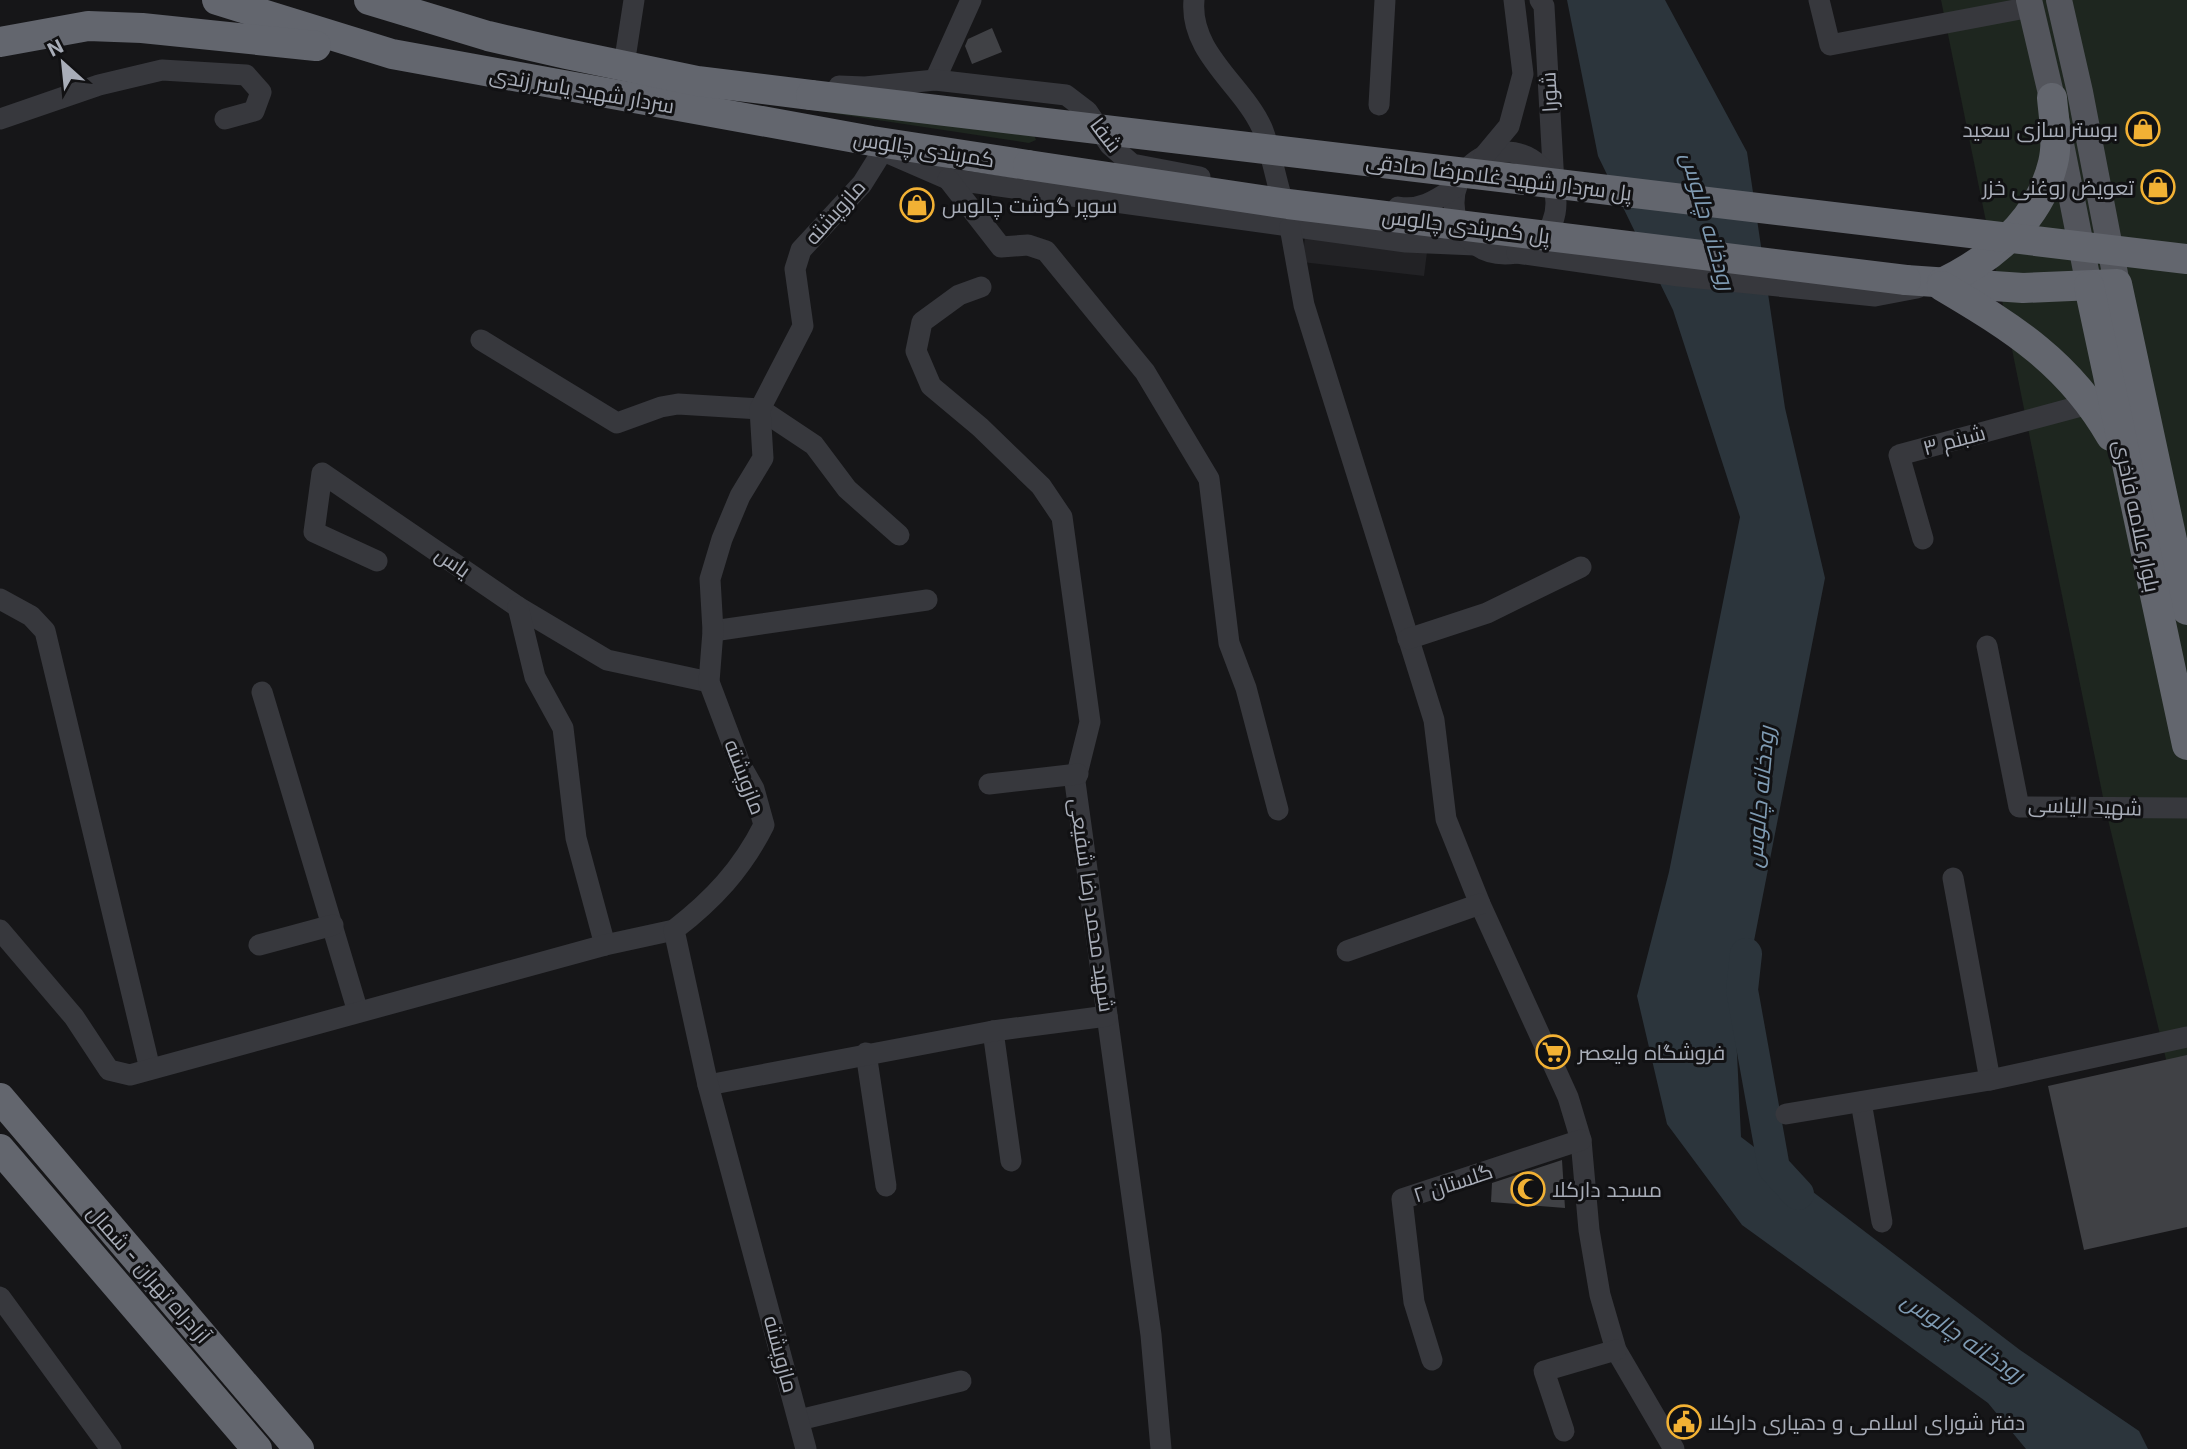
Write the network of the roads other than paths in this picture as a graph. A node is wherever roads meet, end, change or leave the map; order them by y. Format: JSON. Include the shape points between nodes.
{"nodes":[{"id":1,"x":217,"y":0,"type":"edge"},
{"id":2,"x":369,"y":0,"type":"edge"},
{"id":3,"x":634,"y":0,"type":"edge"},
{"id":4,"x":971,"y":0,"type":"edge"},
{"id":5,"x":1194,"y":0,"type":"edge"},
{"id":6,"x":1385,"y":0,"type":"edge"},
{"id":7,"x":1514,"y":0,"type":"edge"},
{"id":8,"x":1540,"y":0,"type":"edge"},
{"id":9,"x":1819,"y":0,"type":"edge"},
{"id":10,"x":2059,"y":0,"type":"edge"},
{"id":11,"x":2030,"y":4,"type":"edge"},
{"id":12,"x":488,"y":36,"type":"junction"},
{"id":13,"x":0,"y":42,"type":"edge"},
{"id":14,"x":392,"y":54,"type":"junction"},
{"id":15,"x":624,"y":65,"type":"junction"},
{"id":16,"x":480,"y":72,"type":"junction"},
{"id":17,"x":935,"y":80,"type":"junction"},
{"id":18,"x":697,"y":82,"type":"junction"},
{"id":19,"x":811,"y":95,"type":"joint"},
{"id":20,"x":2052,"y":98,"type":"junction"},
{"id":21,"x":1379,"y":105,"type":"dead end"},
{"id":22,"x":0,"y":119,"type":"edge"},
{"id":23,"x":225,"y":119,"type":"dead end"},
{"id":24,"x":821,"y":131,"type":"junction"},
{"id":25,"x":877,"y":147,"type":"junction"},
{"id":26,"x":1483,"y":156,"type":"junction"},
{"id":27,"x":1028,"y":165,"type":"joint"},
{"id":28,"x":948,"y":179,"type":"junction"},
{"id":29,"x":1555,"y":186,"type":"junction"},
{"id":30,"x":1456,"y":187,"type":"junction"},
{"id":31,"x":1280,"y":192,"type":"junction"},
{"id":32,"x":1414,"y":209,"type":"junction"},
{"id":33,"x":1290,"y":227,"type":"junction"},
{"id":34,"x":1406,"y":242,"type":"junction"},
{"id":35,"x":1475,"y":245,"type":"junction"},
{"id":36,"x":1517,"y":253,"type":"junction"},
{"id":37,"x":2187,"y":259,"type":"edge"},
{"id":38,"x":1939,"y":284,"type":"junction"},
{"id":39,"x":2103,"y":285,"type":"junction"},
{"id":40,"x":981,"y":287,"type":"dead end"},
{"id":41,"x":481,"y":340,"type":"dead end"},
{"id":42,"x":2092,"y":403,"type":"junction"},
{"id":43,"x":760,"y":409,"type":"junction"},
{"id":44,"x":2125,"y":461,"type":"junction"},
{"id":45,"x":899,"y":535,"type":"dead end"},
{"id":46,"x":1923,"y":539,"type":"dead end"},
{"id":47,"x":377,"y":561,"type":"dead end"},
{"id":48,"x":1581,"y":568,"type":"dead end"},
{"id":49,"x":0,"y":599,"type":"edge"},
{"id":50,"x":927,"y":600,"type":"dead end"},
{"id":51,"x":518,"y":607,"type":"junction"},
{"id":52,"x":2187,"y":610,"type":"edge"},
{"id":53,"x":713,"y":631,"type":"junction"},
{"id":54,"x":1408,"y":639,"type":"junction"},
{"id":55,"x":1987,"y":646,"type":"dead end"},
{"id":56,"x":709,"y":682,"type":"junction"},
{"id":57,"x":262,"y":692,"type":"dead end"},
{"id":58,"x":2187,"y":745,"type":"edge"},
{"id":59,"x":1078,"y":774,"type":"junction"},
{"id":60,"x":989,"y":784,"type":"dead end"},
{"id":61,"x":2187,"y":808,"type":"edge"},
{"id":62,"x":1278,"y":810,"type":"dead end"},
{"id":63,"x":1953,"y":878,"type":"dead end"},
{"id":64,"x":1480,"y":904,"type":"junction"},
{"id":65,"x":333,"y":925,"type":"junction"},
{"id":66,"x":0,"y":930,"type":"edge"},
{"id":67,"x":674,"y":930,"type":"junction"},
{"id":68,"x":259,"y":945,"type":"dead end"},
{"id":69,"x":604,"y":945,"type":"junction"},
{"id":70,"x":1347,"y":951,"type":"dead end"},
{"id":71,"x":358,"y":1012,"type":"junction"},
{"id":72,"x":1108,"y":1016,"type":"junction"},
{"id":73,"x":993,"y":1031,"type":"junction"},
{"id":74,"x":2187,"y":1037,"type":"edge"},
{"id":75,"x":866,"y":1053,"type":"junction"},
{"id":76,"x":150,"y":1069,"type":"junction"},
{"id":77,"x":1990,"y":1080,"type":"junction"},
{"id":78,"x":708,"y":1085,"type":"junction"},
{"id":79,"x":0,"y":1098,"type":"edge"},
{"id":80,"x":1861,"y":1102,"type":"junction"},
{"id":81,"x":1786,"y":1114,"type":"dead end"},
{"id":82,"x":1581,"y":1140,"type":"junction"},
{"id":83,"x":0,"y":1149,"type":"edge"},
{"id":84,"x":1011,"y":1161,"type":"dead end"},
{"id":85,"x":886,"y":1186,"type":"dead end"},
{"id":86,"x":1882,"y":1222,"type":"dead end"},
{"id":87,"x":0,"y":1297,"type":"edge"},
{"id":88,"x":1616,"y":1350,"type":"junction"},
{"id":89,"x":1432,"y":1360,"type":"dead end"},
{"id":90,"x":961,"y":1381,"type":"dead end"},
{"id":91,"x":799,"y":1420,"type":"junction"},
{"id":92,"x":1564,"y":1431,"type":"dead end"},
{"id":93,"x":111,"y":1449,"type":"edge"},
{"id":94,"x":257,"y":1449,"type":"edge"},
{"id":95,"x":299,"y":1449,"type":"edge"},
{"id":96,"x":806,"y":1449,"type":"edge"},
{"id":97,"x":1161,"y":1449,"type":"edge"},
{"id":98,"x":1674,"y":1449,"type":"edge"}],
"edges":[{"from":1,"to":14,"type":"highway","name":"سردار شهید یاسر زندی"},
{"from":2,"to":12,"type":"highway","name":"سردار شهید یاسر زندی"},
{"from":3,"to":15,"type":"street"},
{"from":4,"to":17,"type":"street"},
{"from":5,"to":31,"type":"street","via":[[1206,50],[1261,127]]},
{"from":6,"to":21,"type":"street"},
{"from":7,"to":26,"type":"street","name":"شورا","via":[[1523,74],[1509,126]]},
{"from":8,"to":29,"type":"street","name":"شورا","via":[[1544,6]]},
{"from":9,"to":11,"type":"street","via":[[1830,45]]},
{"from":10,"to":39,"type":"main road","via":[[2080,92]]},
{"from":11,"to":20,"type":"main road"},
{"from":12,"to":15,"type":"highway","name":"سردار شهید یاسر زندی"},
{"from":12,"to":16,"type":"highway"},
{"from":13,"to":14,"type":"highway","via":[[88,26],[142,27]]},
{"from":14,"to":16,"type":"highway","name":"سردار شهید یاسر زندی"},
{"from":15,"to":18,"type":"highway","name":"سردار شهید یاسر زندی"},
{"from":16,"to":24,"type":"highway","name":"سردار شهید یاسر زندی"},
{"from":17,"to":18,"type":"street","name":"شفا","via":[[865,87]]},
{"from":17,"to":31,"type":"street","name":"شفا","via":[[1066,94],[1087,111],[1110,145],[1132,164]]},
{"from":18,"to":19,"type":"highway","name":"سردار شهید یاسر زندی"},
{"from":18,"to":24,"type":"highway","name":"سردار شهید یاسر زندی","via":[[780,106]]},
{"from":19,"to":37,"type":"highway","name":"پل سردار شهید غلامرضا صادقی","bridge":true},
{"from":20,"to":38,"type":"highway","via":[[2053,163],[2025,220],[2004,245],[1973,268]]},
{"from":20,"to":39,"type":"main road"},
{"from":22,"to":23,"type":"street","via":[[99,85],[162,70],[246,75],[261,92],[254,111]]},
{"from":24,"to":25,"type":"highway","name":"کمربندی چالوس"},
{"from":25,"to":27,"type":"highway","name":"کمربندی چالوس"},
{"from":25,"to":28,"type":"street"},
{"from":25,"to":43,"type":"street","name":"مازوپشته","via":[[862,184],[801,250],[794,269],[803,326]]},
{"from":26,"to":29,"type":"street","via":[[1505,151],[1526,155],[1544,167]]},
{"from":26,"to":30,"type":"street","via":[[1466,169]]},
{"from":27,"to":38,"type":"highway","name":"پل کمربندی چالوس","bridge":true,"via":[[1288,204]]},
{"from":28,"to":33,"type":"street"},
{"from":28,"to":62,"type":"street","via":[[1001,247],[1028,245],[1046,251],[1145,372],[1209,479],[1229,643],[1246,688]]},
{"from":29,"to":36,"type":"street","via":[[1557,207],[1551,228],[1536,244]]},
{"from":30,"to":32,"type":"street"},
{"from":30,"to":35,"type":"street","via":[[1454,209],[1461,229]]},
{"from":31,"to":32,"type":"street","name":"شفا"},
{"from":32,"to":34,"type":"street","via":[[1422,218],[1423,229],[1417,239]]},
{"from":33,"to":34,"type":"street"},
{"from":33,"to":54,"type":"street","via":[[1304,306]]},
{"from":34,"to":35,"type":"street"},
{"from":35,"to":36,"type":"street","via":[[1495,253]]},
{"from":36,"to":38,"type":"street","via":[[1679,276],[1875,296]]},
{"from":38,"to":39,"type":"highway","name":"پل کمربندی چالوس"},
{"from":38,"to":42,"type":"highway","via":[[2012,327]]},
{"from":39,"to":44,"type":"highway","name":"بلوار علامه فاخری"},
{"from":39,"to":52,"type":"highway","name":"بلوار علامه فاخری"},
{"from":40,"to":59,"type":"street","name":"شهید محمد رضا شفیعی","via":[[959,295],[922,322],[916,351],[932,386],[1041,486],[1062,517],[1090,722]]},
{"from":41,"to":43,"type":"street","via":[[617,423],[678,404]]},
{"from":42,"to":44,"type":"highway"},
{"from":42,"to":46,"type":"street","name":"شبنم ۳","via":[[1899,455]]},
{"from":43,"to":45,"type":"street","via":[[814,446],[847,489]]},
{"from":43,"to":53,"type":"street","name":"مازوپشته","via":[[763,458],[740,496],[710,579]]},
{"from":44,"to":58,"type":"highway","name":"بلوار علامه فاخری"},
{"from":47,"to":51,"type":"street","name":"یاس","via":[[314,532],[322,474]]},
{"from":48,"to":54,"type":"street","via":[[1487,613]]},
{"from":49,"to":76,"type":"street","via":[[31,616],[45,631]]},
{"from":50,"to":53,"type":"street"},
{"from":51,"to":56,"type":"street","name":"یاس","via":[[607,660]]},
{"from":51,"to":69,"type":"street","via":[[535,677],[562,728],[576,838]]},
{"from":53,"to":56,"type":"street","name":"مازوپشته"},
{"from":54,"to":64,"type":"street","via":[[1434,720],[1446,819]]},
{"from":55,"to":61,"type":"street","name":"شهید الیاسی","via":[[2020,807]]},
{"from":56,"to":67,"type":"street","name":"مازوپشته","via":[[754,789],[764,825],[748,857],[712,901]]},
{"from":57,"to":65,"type":"street"},
{"from":59,"to":60,"type":"street"},
{"from":59,"to":72,"type":"street","name":"شهید محمد رضا شفیعی","via":[[1075,782]]},
{"from":63,"to":77,"type":"street"},
{"from":64,"to":70,"type":"street"},
{"from":64,"to":82,"type":"street","via":[[1568,1097]]},
{"from":65,"to":68,"type":"street"},
{"from":65,"to":71,"type":"street"},
{"from":66,"to":76,"type":"street","via":[[74,1017],[109,1070],[130,1075]]},
{"from":67,"to":69,"type":"street"},
{"from":67,"to":78,"type":"street","name":"مازوپشته"},
{"from":69,"to":71,"type":"street"},
{"from":71,"to":76,"type":"street"},
{"from":72,"to":73,"type":"street"},
{"from":72,"to":97,"type":"street","name":"شهید محمد رضا شفیعی","via":[[1151,1335]]},
{"from":73,"to":75,"type":"street"},
{"from":73,"to":84,"type":"street"},
{"from":74,"to":77,"type":"street"},
{"from":75,"to":78,"type":"street"},
{"from":75,"to":85,"type":"street"},
{"from":77,"to":80,"type":"street"},
{"from":78,"to":91,"type":"street","name":"مازوپشته"},
{"from":79,"to":95,"type":"highway","name":"آزادراه تهران - شمال"},
{"from":80,"to":81,"type":"street"},
{"from":80,"to":86,"type":"street"},
{"from":82,"to":88,"type":"street","via":[[1589,1230],[1600,1295]]},
{"from":82,"to":89,"type":"street","name":"گلستان ۲","via":[[1402,1199],[1414,1302]]},
{"from":83,"to":94,"type":"highway","name":"آزادراه تهران - شمال"},
{"from":87,"to":93,"type":"street"},
{"from":88,"to":92,"type":"street","via":[[1544,1371]]},
{"from":88,"to":98,"type":"street"},
{"from":90,"to":91,"type":"street"},
{"from":91,"to":96,"type":"street","name":"مازوپشته"}]}
